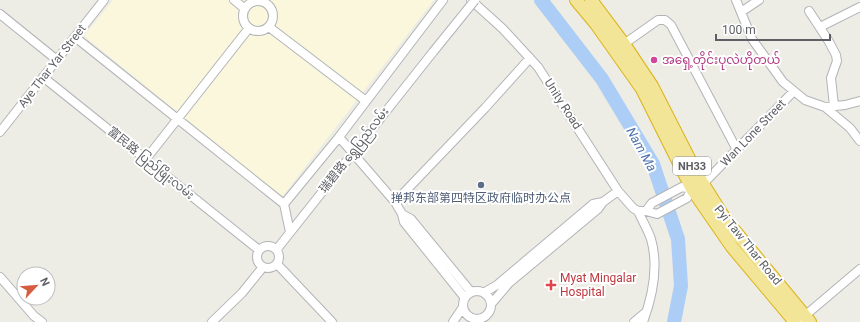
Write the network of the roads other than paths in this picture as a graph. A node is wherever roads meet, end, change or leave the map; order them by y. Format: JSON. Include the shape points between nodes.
{"nodes":[{"id":1,"x":104,"y":0,"type":"edge"},
{"id":2,"x":234,"y":0,"type":"edge"},
{"id":3,"x":443,"y":0,"type":"edge"},
{"id":4,"x":471,"y":0,"type":"edge"},
{"id":5,"x":475,"y":0,"type":"edge"},
{"id":6,"x":576,"y":0,"type":"edge"},
{"id":7,"x":591,"y":0,"type":"edge"},
{"id":8,"x":736,"y":0,"type":"edge"},
{"id":9,"x":758,"y":0,"type":"edge"},
{"id":10,"x":270,"y":2,"type":"edge"},
{"id":11,"x":860,"y":7,"type":"edge"},
{"id":12,"x":246,"y":9,"type":"junction"},
{"id":13,"x":809,"y":11,"type":"dead end"},
{"id":14,"x":741,"y":12,"type":"junction"},
{"id":15,"x":0,"y":14,"type":"edge"},
{"id":16,"x":269,"y":27,"type":"junction"},
{"id":17,"x":820,"y":27,"type":"junction"},
{"id":18,"x":249,"y":28,"type":"junction"},
{"id":19,"x":75,"y":37,"type":"junction"},
{"id":20,"x":624,"y":44,"type":"junction"},
{"id":21,"x":530,"y":58,"type":"junction"},
{"id":22,"x":57,"y":60,"type":"junction"},
{"id":23,"x":43,"y":77,"type":"junction"},
{"id":24,"x":794,"y":91,"type":"junction"},
{"id":25,"x":860,"y":100,"type":"edge"},
{"id":26,"x":366,"y":101,"type":"junction"},
{"id":27,"x":834,"y":106,"type":"junction"},
{"id":28,"x":825,"y":107,"type":"junction"},
{"id":29,"x":177,"y":119,"type":"junction"},
{"id":30,"x":0,"y":132,"type":"edge"},
{"id":31,"x":339,"y":137,"type":"junction"},
{"id":32,"x":860,"y":141,"type":"edge"},
{"id":33,"x":737,"y":150,"type":"junction"},
{"id":34,"x":352,"y":153,"type":"junction"},
{"id":35,"x":146,"y":159,"type":"junction"},
{"id":36,"x":691,"y":190,"type":"junction"},
{"id":37,"x":618,"y":191,"type":"junction"},
{"id":38,"x":395,"y":202,"type":"junction"},
{"id":39,"x":603,"y":202,"type":"junction"},
{"id":40,"x":284,"y":204,"type":"junction"},
{"id":41,"x":642,"y":211,"type":"junction"},
{"id":42,"x":402,"y":214,"type":"junction"},
{"id":43,"x":290,"y":232,"type":"junction"},
{"id":44,"x":277,"y":249,"type":"junction"},
{"id":45,"x":259,"y":250,"type":"junction"},
{"id":46,"x":277,"y":264,"type":"junction"},
{"id":47,"x":263,"y":267,"type":"junction"},
{"id":48,"x":860,"y":269,"type":"edge"},
{"id":49,"x":0,"y":277,"type":"edge"},
{"id":50,"x":471,"y":292,"type":"junction"},
{"id":51,"x":485,"y":292,"type":"junction"},
{"id":52,"x":465,"y":298,"type":"junction"},
{"id":53,"x":492,"y":303,"type":"junction"},
{"id":54,"x":463,"y":307,"type":"junction"},
{"id":55,"x":647,"y":311,"type":"junction"},
{"id":56,"x":470,"y":317,"type":"junction"},
{"id":57,"x":488,"y":319,"type":"edge"},
{"id":58,"x":802,"y":320,"type":"edge"},
{"id":59,"x":42,"y":322,"type":"edge"},
{"id":60,"x":212,"y":322,"type":"edge"},
{"id":61,"x":332,"y":322,"type":"edge"},
{"id":62,"x":453,"y":322,"type":"edge"},
{"id":63,"x":459,"y":322,"type":"edge"},
{"id":64,"x":634,"y":322,"type":"edge"},
{"id":65,"x":643,"y":322,"type":"edge"}],
"edges":[{"from":1,"to":19,"type":"street","name":"Aye Thar Yar Street"},
{"from":2,"to":12,"type":"street"},
{"from":3,"to":26,"type":"street"},
{"from":4,"to":21,"type":"street","name":"Unity Road"},
{"from":5,"to":34,"type":"street","name":"瑞碧路 ရွှေပြည်လမ်း","bridge":true},
{"from":6,"to":36,"type":"highway","name":"Pyi Taw Thar Road","number":"NH33","via":[[642,89]]},
{"from":7,"to":20,"type":"highway","name":"Pyi Taw Thar Road","number":"NH33"},
{"from":8,"to":14,"type":"street","name":"Wan Lone Street"},
{"from":9,"to":14,"type":"street"},
{"from":10,"to":12,"type":"street","via":[[254,2]]},
{"from":10,"to":16,"type":"street","via":[[273,17]]},
{"from":11,"to":17,"type":"street"},
{"from":12,"to":18,"type":"street","via":[[243,16]]},
{"from":13,"to":17,"type":"street"},
{"from":14,"to":24,"type":"street","name":"Wan Lone Street","via":[[752,39],[783,82]]},
{"from":15,"to":22,"type":"street"},
{"from":16,"to":18,"type":"street","via":[[262,31]]},
{"from":16,"to":26,"type":"street"},
{"from":17,"to":27,"type":"street","via":[[837,61],[831,78]]},
{"from":18,"to":29,"type":"street"},
{"from":19,"to":22,"type":"street","name":"Aye Thar Yar Street"},
{"from":19,"to":29,"type":"street"},
{"from":20,"to":33,"type":"street","via":[[658,20],[665,20],[671,25]]},
{"from":20,"to":36,"type":"highway","name":"Pyi Taw Thar Road","number":"NH33","via":[[652,86]]},
{"from":21,"to":37,"type":"street","name":"Unity Road","via":[[557,95]]},
{"from":21,"to":38,"type":"street"},
{"from":22,"to":23,"type":"street","name":"Aye Thar Yar Street"},
{"from":23,"to":30,"type":"street","name":"Aye Thar Yar Street"},
{"from":23,"to":35,"type":"street","name":"富民路 ပြည်ဖြိုးလမ်း"},
{"from":24,"to":28,"type":"street","name":"Wan Lone Street","via":[[805,100]]},
{"from":24,"to":33,"type":"street","name":"Wan Lone Street"},
{"from":25,"to":27,"type":"street","name":"Wan Lone Street"},
{"from":26,"to":31,"type":"street"},
{"from":27,"to":28,"type":"street","name":"Wan Lone Street"},
{"from":28,"to":32,"type":"street","via":[[850,128]]},
{"from":29,"to":35,"type":"street"},
{"from":29,"to":40,"type":"street"},
{"from":31,"to":34,"type":"street"},
{"from":31,"to":40,"type":"street"},
{"from":33,"to":36,"type":"street","name":"Wan Lone Street"},
{"from":34,"to":38,"type":"street"},
{"from":34,"to":43,"type":"street","name":"瑞碧路 ရွှေပြည်လမ်း"},
{"from":35,"to":45,"type":"street","name":"富民路 ပြည်ဖြိုးလမ်း"},
{"from":36,"to":41,"type":"street","via":[[652,203]]},
{"from":36,"to":41,"type":"street","via":[[657,214]]},
{"from":36,"to":58,"type":"highway","name":"Pyi Taw Thar Road","number":"NH33","via":[[732,247]]},
{"from":37,"to":39,"type":"street"},
{"from":37,"to":41,"type":"street","name":"Unity Road","via":[[628,203]]},
{"from":38,"to":42,"type":"street"},
{"from":39,"to":51,"type":"street","via":[[593,204],[497,285]]},
{"from":39,"to":53,"type":"street","via":[[598,209],[509,283]]},
{"from":40,"to":43,"type":"street"},
{"from":41,"to":55,"type":"street","via":[[651,239],[655,264],[653,288]]},
{"from":42,"to":50,"type":"street","via":[[411,219]]},
{"from":42,"to":52,"type":"street","via":[[404,222]]},
{"from":43,"to":44,"type":"street","name":"瑞碧路 ရွှေပြည်လမ်း"},
{"from":44,"to":45,"type":"street","via":[[268,245]]},
{"from":44,"to":46,"type":"street"},
{"from":45,"to":47,"type":"street","via":[[257,259]]},
{"from":46,"to":47,"type":"street","via":[[270,268]]},
{"from":46,"to":61,"type":"street"},
{"from":47,"to":60,"type":"street","via":[[242,293]]},
{"from":48,"to":58,"type":"street"},
{"from":49,"to":59,"type":"street"},
{"from":50,"to":51,"type":"street"},
{"from":50,"to":52,"type":"street"},
{"from":51,"to":53,"type":"street"},
{"from":52,"to":54,"type":"street"},
{"from":53,"to":57,"type":"street"},
{"from":54,"to":56,"type":"street"},
{"from":54,"to":62,"type":"street"},
{"from":55,"to":64,"type":"street"},
{"from":55,"to":65,"type":"street"},
{"from":56,"to":57,"type":"street"},
{"from":56,"to":63,"type":"street"}]}
